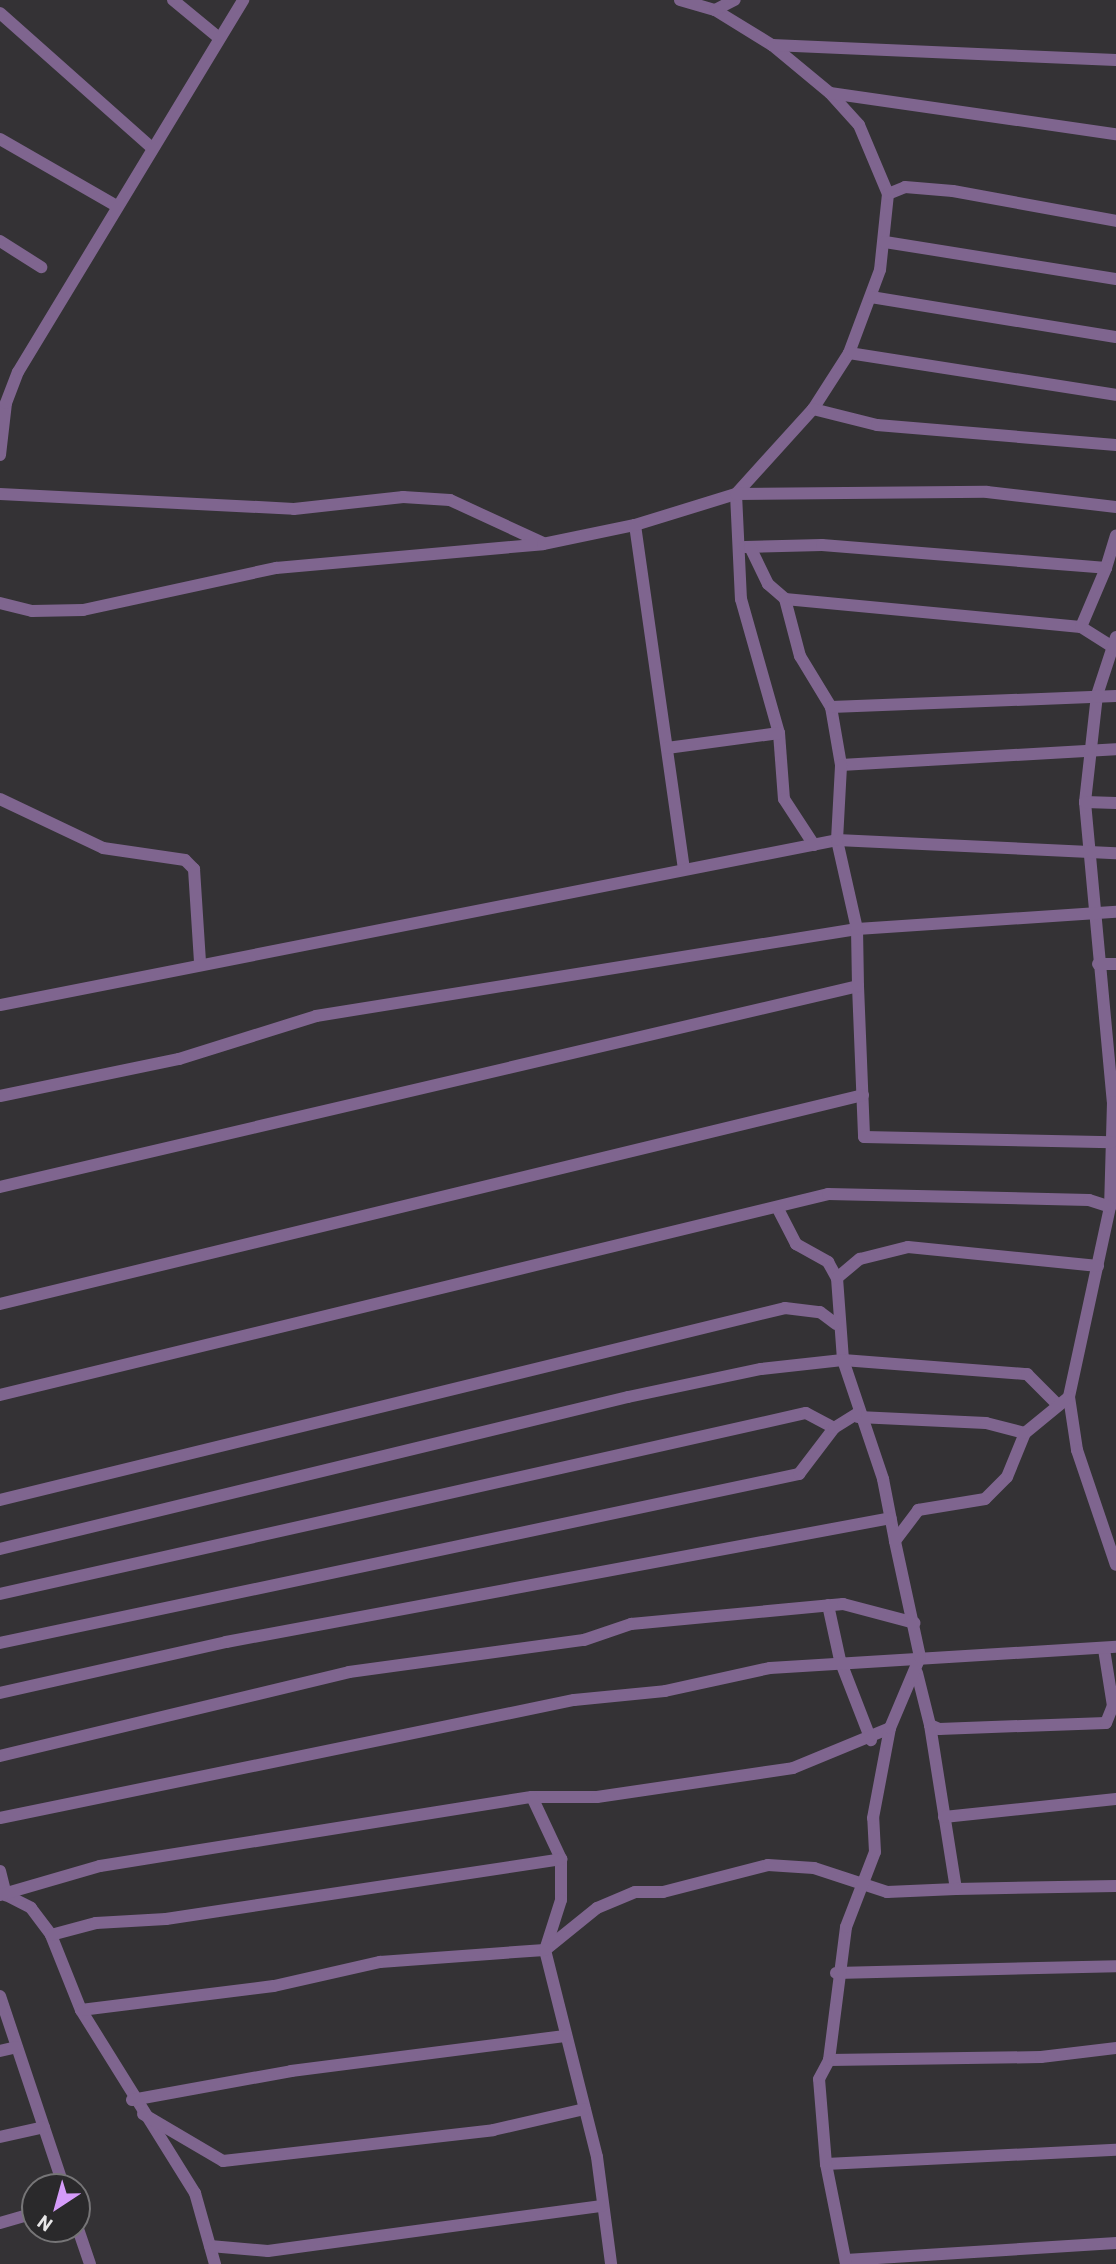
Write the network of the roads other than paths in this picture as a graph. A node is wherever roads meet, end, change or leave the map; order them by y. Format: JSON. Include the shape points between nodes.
{"nodes":[{"id":1,"x":173,"y":0,"type":"edge"},
{"id":2,"x":243,"y":0,"type":"edge"},
{"id":3,"x":680,"y":0,"type":"edge"},
{"id":4,"x":735,"y":0,"type":"edge"},
{"id":5,"x":715,"y":10,"type":"junction"},
{"id":6,"x":0,"y":13,"type":"edge"},
{"id":7,"x":219,"y":38,"type":"junction"},
{"id":8,"x":772,"y":45,"type":"junction"},
{"id":9,"x":1116,"y":60,"type":"edge"},
{"id":10,"x":830,"y":93,"type":"junction"},
{"id":11,"x":1116,"y":134,"type":"edge"},
{"id":12,"x":0,"y":139,"type":"edge"},
{"id":13,"x":151,"y":147,"type":"junction"},
{"id":14,"x":888,"y":194,"type":"junction"},
{"id":15,"x":115,"y":205,"type":"junction"},
{"id":16,"x":1116,"y":221,"type":"edge"},
{"id":17,"x":0,"y":241,"type":"edge"},
{"id":18,"x":885,"y":242,"type":"junction"},
{"id":19,"x":41,"y":267,"type":"dead end"},
{"id":20,"x":1116,"y":279,"type":"edge"},
{"id":21,"x":872,"y":297,"type":"junction"},
{"id":22,"x":1116,"y":337,"type":"edge"},
{"id":23,"x":849,"y":353,"type":"junction"},
{"id":24,"x":1116,"y":395,"type":"edge"},
{"id":25,"x":813,"y":410,"type":"junction"},
{"id":26,"x":1116,"y":445,"type":"edge"},
{"id":27,"x":0,"y":455,"type":"edge"},
{"id":28,"x":0,"y":494,"type":"edge"},
{"id":29,"x":736,"y":494,"type":"junction"},
{"id":30,"x":1116,"y":507,"type":"edge"},
{"id":31,"x":635,"y":525,"type":"junction"},
{"id":32,"x":1116,"y":536,"type":"edge"},
{"id":33,"x":543,"y":544,"type":"junction"},
{"id":34,"x":745,"y":547,"type":"junction"},
{"id":35,"x":1106,"y":568,"type":"junction"},
{"id":36,"x":785,"y":599,"type":"junction"},
{"id":37,"x":0,"y":603,"type":"edge"},
{"id":38,"x":1081,"y":627,"type":"junction"},
{"id":39,"x":1114,"y":645,"type":"edge"},
{"id":40,"x":1097,"y":695,"type":"junction"},
{"id":41,"x":1116,"y":696,"type":"edge"},
{"id":42,"x":831,"y":707,"type":"junction"},
{"id":43,"x":779,"y":733,"type":"junction"},
{"id":44,"x":667,"y":748,"type":"junction"},
{"id":45,"x":1089,"y":748,"type":"junction"},
{"id":46,"x":1116,"y":749,"type":"edge"},
{"id":47,"x":841,"y":765,"type":"junction"},
{"id":48,"x":0,"y":799,"type":"edge"},
{"id":49,"x":1085,"y":802,"type":"junction"},
{"id":50,"x":1116,"y":803,"type":"edge"},
{"id":51,"x":837,"y":840,"type":"junction"},
{"id":52,"x":814,"y":845,"type":"junction"},
{"id":53,"x":1116,"y":853,"type":"edge"},
{"id":54,"x":1086,"y":854,"type":"junction"},
{"id":55,"x":684,"y":868,"type":"junction"},
{"id":56,"x":1093,"y":912,"type":"junction"},
{"id":57,"x":1116,"y":912,"type":"edge"},
{"id":58,"x":856,"y":929,"type":"junction"},
{"id":59,"x":200,"y":963,"type":"junction"},
{"id":60,"x":1098,"y":964,"type":"junction"},
{"id":61,"x":1116,"y":964,"type":"edge"},
{"id":62,"x":859,"y":986,"type":"junction"},
{"id":63,"x":0,"y":1005,"type":"edge"},
{"id":64,"x":1111,"y":1027,"type":"edge"},
{"id":65,"x":863,"y":1095,"type":"junction"},
{"id":66,"x":0,"y":1096,"type":"edge"},
{"id":67,"x":1114,"y":1101,"type":"edge"},
{"id":68,"x":1112,"y":1142,"type":"junction"},
{"id":69,"x":0,"y":1187,"type":"edge"},
{"id":70,"x":777,"y":1207,"type":"junction"},
{"id":71,"x":1110,"y":1207,"type":"junction"},
{"id":72,"x":1098,"y":1266,"type":"junction"},
{"id":73,"x":837,"y":1278,"type":"junction"},
{"id":74,"x":0,"y":1304,"type":"edge"},
{"id":75,"x":836,"y":1324,"type":"junction"},
{"id":76,"x":843,"y":1360,"type":"junction"},
{"id":77,"x":0,"y":1395,"type":"edge"},
{"id":78,"x":1069,"y":1397,"type":"junction"},
{"id":79,"x":1057,"y":1404,"type":"junction"},
{"id":80,"x":857,"y":1415,"type":"junction"},
{"id":81,"x":834,"y":1428,"type":"junction"},
{"id":82,"x":1025,"y":1433,"type":"junction"},
{"id":83,"x":0,"y":1500,"type":"edge"},
{"id":84,"x":891,"y":1518,"type":"junction"},
{"id":85,"x":895,"y":1541,"type":"junction"},
{"id":86,"x":0,"y":1549,"type":"edge"},
{"id":87,"x":1116,"y":1565,"type":"edge"},
{"id":88,"x":0,"y":1594,"type":"edge"},
{"id":89,"x":828,"y":1605,"type":"junction"},
{"id":90,"x":915,"y":1623,"type":"junction"},
{"id":91,"x":0,"y":1643,"type":"edge"},
{"id":92,"x":1110,"y":1648,"type":"edge"},
{"id":93,"x":920,"y":1657,"type":"junction"},
{"id":94,"x":840,"y":1660,"type":"junction"},
{"id":95,"x":917,"y":1673,"type":"junction"},
{"id":96,"x":0,"y":1693,"type":"edge"},
{"id":97,"x":930,"y":1725,"type":"junction"},
{"id":98,"x":890,"y":1728,"type":"junction"},
{"id":99,"x":871,"y":1740,"type":"junction"},
{"id":100,"x":0,"y":1756,"type":"edge"},
{"id":101,"x":531,"y":1797,"type":"junction"},
{"id":102,"x":1116,"y":1799,"type":"edge"},
{"id":103,"x":944,"y":1817,"type":"junction"},
{"id":104,"x":0,"y":1818,"type":"edge"},
{"id":105,"x":561,"y":1859,"type":"junction"},
{"id":106,"x":0,"y":1871,"type":"edge"},
{"id":107,"x":861,"y":1880,"type":"junction"},
{"id":108,"x":1116,"y":1886,"type":"edge"},
{"id":109,"x":956,"y":1889,"type":"junction"},
{"id":110,"x":3,"y":1895,"type":"edge"},
{"id":111,"x":51,"y":1935,"type":"junction"},
{"id":112,"x":545,"y":1950,"type":"junction"},
{"id":113,"x":1116,"y":1966,"type":"edge"},
{"id":114,"x":836,"y":1973,"type":"junction"},
{"id":115,"x":0,"y":1996,"type":"edge"},
{"id":116,"x":80,"y":2010,"type":"junction"},
{"id":117,"x":565,"y":2036,"type":"junction"},
{"id":118,"x":17,"y":2047,"type":"junction"},
{"id":119,"x":1116,"y":2048,"type":"edge"},
{"id":120,"x":0,"y":2051,"type":"edge"},
{"id":121,"x":830,"y":2060,"type":"junction"},
{"id":122,"x":132,"y":2100,"type":"junction"},
{"id":123,"x":585,"y":2109,"type":"junction"},
{"id":124,"x":143,"y":2115,"type":"junction"},
{"id":125,"x":44,"y":2127,"type":"junction"},
{"id":126,"x":0,"y":2137,"type":"edge"},
{"id":127,"x":1116,"y":2150,"type":"edge"},
{"id":128,"x":826,"y":2164,"type":"junction"},
{"id":129,"x":59,"y":2173,"type":"edge"},
{"id":130,"x":602,"y":2206,"type":"junction"},
{"id":131,"x":21,"y":2217,"type":"edge"},
{"id":132,"x":0,"y":2223,"type":"edge"},
{"id":133,"x":83,"y":2243,"type":"edge"},
{"id":134,"x":1116,"y":2244,"type":"edge"},
{"id":135,"x":210,"y":2246,"type":"junction"},
{"id":136,"x":1014,"y":2249,"type":"junction"},
{"id":137,"x":846,"y":2262,"type":"edge"},
{"id":138,"x":90,"y":2264,"type":"edge"},
{"id":139,"x":215,"y":2264,"type":"edge"},
{"id":140,"x":611,"y":2264,"type":"edge"},
{"id":141,"x":1020,"y":2264,"type":"edge"}],
"edges":[{"from":1,"to":7,"type":"street"},
{"from":2,"to":7,"type":"street"},
{"from":3,"to":5,"type":"street"},
{"from":4,"to":5,"type":"street"},
{"from":5,"to":8,"type":"street"},
{"from":6,"to":13,"type":"street"},
{"from":7,"to":13,"type":"street"},
{"from":8,"to":9,"type":"street","via":[[835,43],[988,59]]},
{"from":8,"to":10,"type":"street"},
{"from":10,"to":11,"type":"street"},
{"from":10,"to":14,"type":"street","via":[[859,125]]},
{"from":12,"to":15,"type":"street"},
{"from":13,"to":15,"type":"street"},
{"from":14,"to":16,"type":"street","via":[[905,187],[953,191]]},
{"from":14,"to":18,"type":"street"},
{"from":15,"to":27,"type":"street","via":[[18,372],[6,403]]},
{"from":17,"to":19,"type":"street"},
{"from":18,"to":20,"type":"street"},
{"from":18,"to":21,"type":"street"},
{"from":21,"to":22,"type":"street"},
{"from":21,"to":23,"type":"street"},
{"from":23,"to":24,"type":"street"},
{"from":23,"to":25,"type":"street"},
{"from":25,"to":26,"type":"street","via":[[877,425]]},
{"from":25,"to":29,"type":"street"},
{"from":28,"to":33,"type":"street","via":[[294,509],[403,497],[450,500]]},
{"from":29,"to":30,"type":"street","via":[[987,492]]},
{"from":29,"to":31,"type":"street"},
{"from":29,"to":34,"type":"street"},
{"from":31,"to":33,"type":"street"},
{"from":31,"to":44,"type":"street"},
{"from":32,"to":35,"type":"street"},
{"from":33,"to":37,"type":"street","via":[[276,568],[83,610],[32,611]]},
{"from":34,"to":35,"type":"street","via":[[822,545]]},
{"from":34,"to":36,"type":"street","via":[[768,583]]},
{"from":34,"to":43,"type":"street","via":[[741,599]]},
{"from":35,"to":38,"type":"street"},
{"from":36,"to":38,"type":"street"},
{"from":36,"to":42,"type":"street","via":[[800,656]]},
{"from":38,"to":39,"type":"street"},
{"from":39,"to":40,"type":"street"},
{"from":40,"to":41,"type":"street"},
{"from":40,"to":42,"type":"street","via":[[926,708]]},
{"from":40,"to":45,"type":"street"},
{"from":42,"to":47,"type":"street"},
{"from":43,"to":44,"type":"street"},
{"from":43,"to":52,"type":"street","via":[[784,799]]},
{"from":44,"to":55,"type":"street"},
{"from":45,"to":46,"type":"street"},
{"from":45,"to":47,"type":"street"},
{"from":45,"to":49,"type":"street"},
{"from":47,"to":51,"type":"street"},
{"from":48,"to":59,"type":"street","via":[[103,848],[185,860],[194,869]]},
{"from":49,"to":50,"type":"street"},
{"from":49,"to":54,"type":"street"},
{"from":51,"to":52,"type":"street"},
{"from":51,"to":54,"type":"street"},
{"from":51,"to":58,"type":"street"},
{"from":52,"to":55,"type":"street"},
{"from":53,"to":54,"type":"street"},
{"from":54,"to":56,"type":"street"},
{"from":55,"to":59,"type":"street"},
{"from":56,"to":57,"type":"street"},
{"from":56,"to":58,"type":"street"},
{"from":56,"to":60,"type":"street"},
{"from":58,"to":62,"type":"street"},
{"from":58,"to":66,"type":"street","via":[[316,1016],[179,1059]]},
{"from":59,"to":63,"type":"street"},
{"from":60,"to":61,"type":"street"},
{"from":60,"to":64,"type":"street"},
{"from":62,"to":65,"type":"street"},
{"from":62,"to":69,"type":"street"},
{"from":64,"to":67,"type":"street"},
{"from":65,"to":68,"type":"street","via":[[864,1137]]},
{"from":65,"to":74,"type":"street"},
{"from":67,"to":68,"type":"street"},
{"from":68,"to":71,"type":"street"},
{"from":70,"to":71,"type":"street","via":[[828,1194],[1089,1200]]},
{"from":70,"to":73,"type":"street","via":[[796,1244],[828,1262]]},
{"from":70,"to":77,"type":"street"},
{"from":71,"to":72,"type":"street"},
{"from":72,"to":73,"type":"street","via":[[908,1247],[860,1259]]},
{"from":72,"to":78,"type":"street"},
{"from":73,"to":75,"type":"street"},
{"from":75,"to":76,"type":"street"},
{"from":75,"to":83,"type":"street","via":[[820,1312],[785,1308]]},
{"from":76,"to":79,"type":"street","via":[[1027,1374]]},
{"from":76,"to":80,"type":"street"},
{"from":76,"to":86,"type":"street","via":[[761,1369],[615,1399]]},
{"from":78,"to":79,"type":"street"},
{"from":78,"to":87,"type":"street","via":[[1077,1450]]},
{"from":79,"to":82,"type":"street"},
{"from":80,"to":81,"type":"street"},
{"from":80,"to":82,"type":"street","via":[[986,1423]]},
{"from":80,"to":84,"type":"street"},
{"from":81,"to":88,"type":"street","via":[[806,1413]]},
{"from":81,"to":91,"type":"street","via":[[799,1474]]},
{"from":82,"to":85,"type":"street","via":[[1007,1477],[985,1499],[918,1510]]},
{"from":84,"to":85,"type":"street"},
{"from":84,"to":96,"type":"street","via":[[226,1642]]},
{"from":85,"to":90,"type":"street"},
{"from":89,"to":90,"type":"street"},
{"from":89,"to":94,"type":"street"},
{"from":89,"to":100,"type":"street","via":[[631,1624],[584,1640],[349,1672]]},
{"from":90,"to":93,"type":"street"},
{"from":92,"to":93,"type":"street"},
{"from":92,"to":97,"type":"street","via":[[1113,1706],[1106,1723],[956,1731]]},
{"from":93,"to":94,"type":"street","via":[[866,1664]]},
{"from":93,"to":95,"type":"street"},
{"from":94,"to":99,"type":"street"},
{"from":94,"to":104,"type":"street","via":[[665,1691],[574,1700]]},
{"from":95,"to":97,"type":"street"},
{"from":95,"to":98,"type":"street"},
{"from":97,"to":103,"type":"street"},
{"from":98,"to":99,"type":"street"},
{"from":98,"to":107,"type":"street","via":[[873,1818],[875,1852]]},
{"from":99,"to":101,"type":"street","via":[[793,1768],[597,1797]]},
{"from":101,"to":105,"type":"street"},
{"from":101,"to":110,"type":"street","via":[[100,1866],[39,1879]]},
{"from":102,"to":103,"type":"street"},
{"from":103,"to":109,"type":"street"},
{"from":105,"to":111,"type":"street","via":[[166,1919],[96,1923]]},
{"from":105,"to":112,"type":"street","via":[[561,1899]]},
{"from":106,"to":110,"type":"street"},
{"from":107,"to":109,"type":"street","via":[[887,1892]]},
{"from":107,"to":112,"type":"street","via":[[768,1865],[663,1892],[635,1892],[597,1908]]},
{"from":107,"to":114,"type":"street"},
{"from":108,"to":109,"type":"street"},
{"from":110,"to":111,"type":"street","via":[[31,1908]]},
{"from":111,"to":116,"type":"street"},
{"from":112,"to":116,"type":"street","via":[[380,1962],[274,1986]]},
{"from":112,"to":117,"type":"street"},
{"from":113,"to":114,"type":"street"},
{"from":114,"to":121,"type":"street"},
{"from":115,"to":118,"type":"street"},
{"from":116,"to":122,"type":"street"},
{"from":117,"to":122,"type":"street","via":[[290,2071]]},
{"from":117,"to":123,"type":"street"},
{"from":118,"to":120,"type":"street"},
{"from":118,"to":125,"type":"street"},
{"from":119,"to":121,"type":"street","via":[[1041,2057]]},
{"from":121,"to":128,"type":"street","via":[[819,2079]]},
{"from":122,"to":124,"type":"street"},
{"from":123,"to":124,"type":"street","via":[[493,2130],[223,2161]]},
{"from":123,"to":130,"type":"street"},
{"from":124,"to":135,"type":"street","via":[[195,2193]]},
{"from":125,"to":126,"type":"street"},
{"from":125,"to":129,"type":"street"},
{"from":127,"to":128,"type":"street"},
{"from":128,"to":137,"type":"street"},
{"from":130,"to":135,"type":"street","via":[[268,2251]]},
{"from":130,"to":140,"type":"street"},
{"from":131,"to":132,"type":"street"},
{"from":133,"to":138,"type":"street"},
{"from":134,"to":136,"type":"street"},
{"from":135,"to":139,"type":"street"},
{"from":136,"to":137,"type":"street"},
{"from":136,"to":141,"type":"street"}]}
